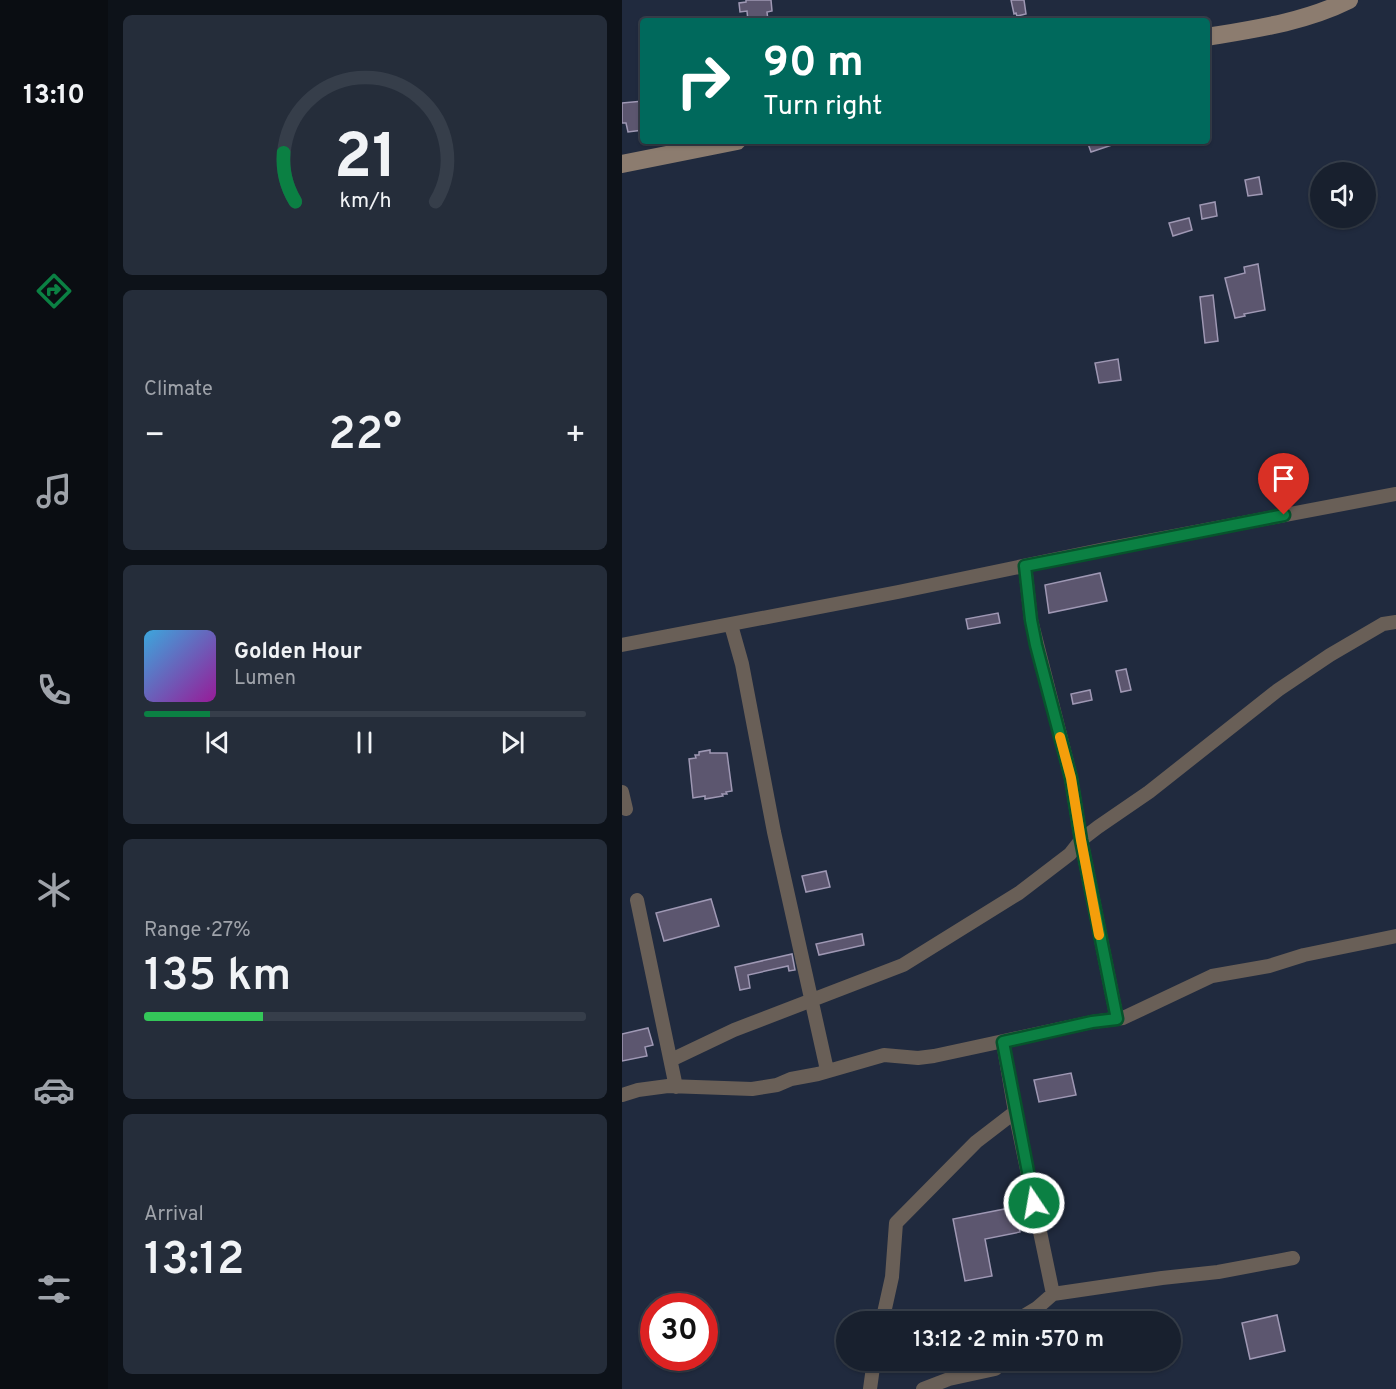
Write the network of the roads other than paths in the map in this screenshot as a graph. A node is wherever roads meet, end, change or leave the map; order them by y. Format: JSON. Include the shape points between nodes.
{"nodes":[{"id":1,"x":1349,"y":0,"type":"edge"},
{"id":2,"x":1210,"y":37,"type":"edge"},
{"id":3,"x":721,"y":144,"type":"edge"},
{"id":4,"x":622,"y":164,"type":"edge"},
{"id":5,"x":1396,"y":494,"type":"edge"},
{"id":6,"x":1025,"y":566,"type":"junction"},
{"id":7,"x":1396,"y":622,"type":"edge"},
{"id":8,"x":731,"y":625,"type":"junction"},
{"id":9,"x":622,"y":645,"type":"edge"},
{"id":10,"x":622,"y":792,"type":"edge"},
{"id":11,"x":626,"y":809,"type":"dead end"},
{"id":12,"x":1081,"y":840,"type":"junction"},
{"id":13,"x":637,"y":900,"type":"dead end"},
{"id":14,"x":1396,"y":936,"type":"edge"},
{"id":15,"x":812,"y":1000,"type":"junction"},
{"id":16,"x":1117,"y":1019,"type":"junction"},
{"id":17,"x":1003,"y":1042,"type":"junction"},
{"id":18,"x":671,"y":1060,"type":"junction"},
{"id":19,"x":827,"y":1070,"type":"junction"},
{"id":20,"x":676,"y":1087,"type":"junction"},
{"id":21,"x":622,"y":1095,"type":"edge"},
{"id":22,"x":1015,"y":1112,"type":"junction"},
{"id":23,"x":1294,"y":1258,"type":"dead end"},
{"id":24,"x":1053,"y":1294,"type":"junction"},
{"id":25,"x":884,"y":1311,"type":"edge"},
{"id":26,"x":1032,"y":1311,"type":"edge"},
{"id":27,"x":872,"y":1371,"type":"edge"},
{"id":28,"x":986,"y":1371,"type":"edge"},
{"id":29,"x":870,"y":1389,"type":"edge"},
{"id":30,"x":923,"y":1389,"type":"edge"}],
"edges":[{"from":1,"to":2,"type":"main road","via":[[1292,21]]},
{"from":3,"to":4,"type":"main road"},
{"from":5,"to":6,"type":"street"},
{"from":6,"to":8,"type":"street"},
{"from":6,"to":12,"type":"street","via":[[1034,637],[1071,778]]},
{"from":7,"to":12,"type":"street","via":[[1383,624],[1295,678]]},
{"from":8,"to":9,"type":"street"},
{"from":8,"to":15,"type":"street"},
{"from":10,"to":11,"type":"street"},
{"from":12,"to":15,"type":"street","via":[[1070,854],[1019,893],[903,965]]},
{"from":12,"to":16,"type":"street"},
{"from":13,"to":18,"type":"street"},
{"from":14,"to":16,"type":"street","via":[[1212,976]]},
{"from":15,"to":18,"type":"street"},
{"from":15,"to":19,"type":"street"},
{"from":16,"to":17,"type":"street"},
{"from":17,"to":19,"type":"street","via":[[918,1058],[884,1055]]},
{"from":17,"to":22,"type":"street"},
{"from":18,"to":20,"type":"street"},
{"from":19,"to":20,"type":"street","via":[[752,1089]]},
{"from":20,"to":21,"type":"street"},
{"from":22,"to":24,"type":"street"},
{"from":22,"to":25,"type":"street","via":[[976,1142],[896,1223],[892,1277]]},
{"from":23,"to":24,"type":"street"},
{"from":24,"to":26,"type":"street"},
{"from":27,"to":29,"type":"street"},
{"from":28,"to":30,"type":"street"}]}
